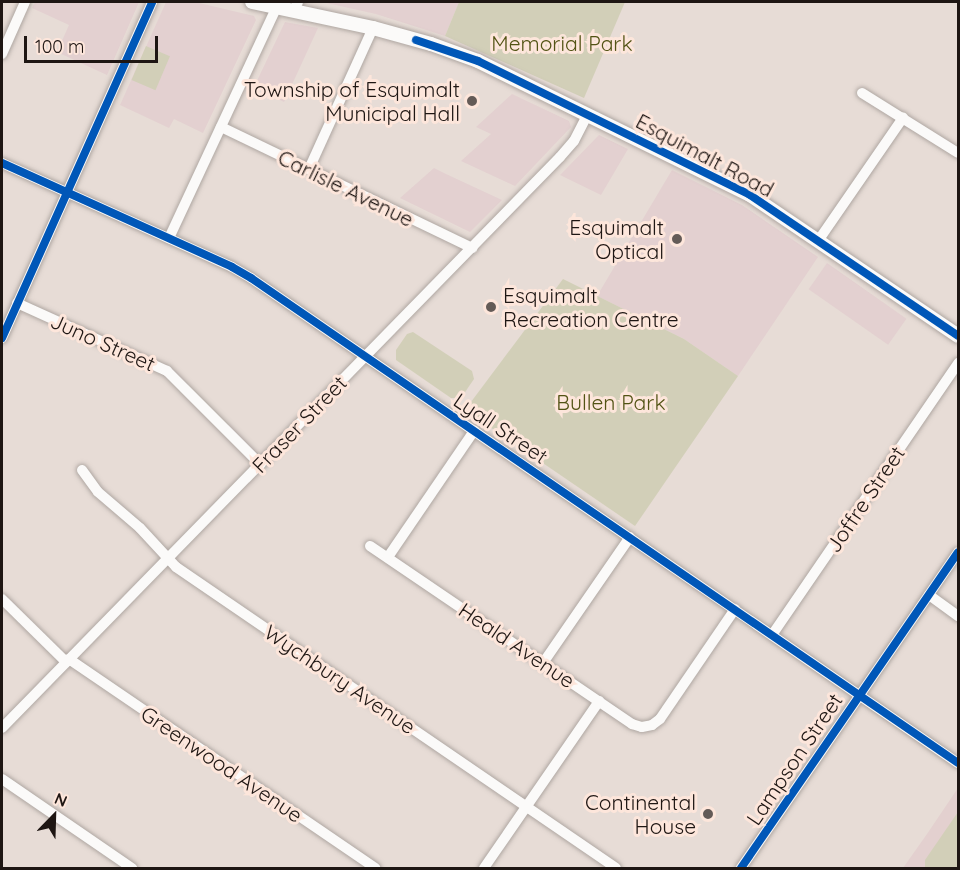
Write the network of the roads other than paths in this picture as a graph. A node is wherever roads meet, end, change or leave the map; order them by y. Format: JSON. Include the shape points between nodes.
{"nodes":[{"id":1,"x":25,"y":2,"type":"edge"},
{"id":2,"x":152,"y":2,"type":"edge"},
{"id":3,"x":252,"y":2,"type":"edge"},
{"id":4,"x":277,"y":6,"type":"junction"},
{"id":5,"x":296,"y":6,"type":"edge"},
{"id":6,"x":373,"y":28,"type":"junction"},
{"id":7,"x":2,"y":54,"type":"edge"},
{"id":8,"x":862,"y":93,"type":"dead end"},
{"id":9,"x":588,"y":115,"type":"junction"},
{"id":10,"x":903,"y":118,"type":"junction"},
{"id":11,"x":221,"y":127,"type":"junction"},
{"id":12,"x":958,"y":153,"type":"edge"},
{"id":13,"x":2,"y":163,"type":"edge"},
{"id":14,"x":309,"y":170,"type":"junction"},
{"id":15,"x":67,"y":192,"type":"junction"},
{"id":16,"x":169,"y":238,"type":"junction"},
{"id":17,"x":818,"y":241,"type":"junction"},
{"id":18,"x":472,"y":248,"type":"junction"},
{"id":19,"x":17,"y":303,"type":"junction"},
{"id":20,"x":958,"y":336,"type":"edge"},
{"id":21,"x":2,"y":338,"type":"edge"},
{"id":22,"x":366,"y":357,"type":"junction"},
{"id":23,"x":958,"y":363,"type":"edge"},
{"id":24,"x":474,"y":431,"type":"junction"},
{"id":25,"x":260,"y":464,"type":"junction"},
{"id":26,"x":82,"y":470,"type":"dead end"},
{"id":27,"x":630,"y":537,"type":"junction"},
{"id":28,"x":370,"y":546,"type":"dead end"},
{"id":29,"x":958,"y":552,"type":"edge"},
{"id":30,"x":168,"y":557,"type":"junction"},
{"id":31,"x":388,"y":557,"type":"junction"},
{"id":32,"x":929,"y":595,"type":"junction"},
{"id":33,"x":2,"y":599,"type":"edge"},
{"id":34,"x":735,"y":609,"type":"junction"},
{"id":35,"x":958,"y":616,"type":"edge"},
{"id":36,"x":772,"y":635,"type":"junction"},
{"id":37,"x":67,"y":661,"type":"junction"},
{"id":38,"x":543,"y":663,"type":"junction"},
{"id":39,"x":860,"y":695,"type":"junction"},
{"id":40,"x":598,"y":701,"type":"junction"},
{"id":41,"x":2,"y":728,"type":"edge"},
{"id":42,"x":958,"y":763,"type":"edge"},
{"id":43,"x":2,"y":779,"type":"edge"},
{"id":44,"x":526,"y":807,"type":"junction"},
{"id":45,"x":132,"y":868,"type":"edge"},
{"id":46,"x":375,"y":868,"type":"edge"},
{"id":47,"x":484,"y":868,"type":"edge"},
{"id":48,"x":616,"y":868,"type":"edge"},
{"id":49,"x":741,"y":868,"type":"edge"}],
"edges":[{"from":1,"to":7,"type":"street"},
{"from":2,"to":15,"type":"street"},
{"from":3,"to":4,"type":"main road","name":"Esquimalt Road"},
{"from":4,"to":5,"type":"main road","name":"Esquimalt Road"},
{"from":4,"to":11,"type":"street"},
{"from":5,"to":6,"type":"main road","name":"Esquimalt Road"},
{"from":6,"to":9,"type":"main road","name":"Esquimalt Road","via":[[461,54]]},
{"from":6,"to":14,"type":"street"},
{"from":8,"to":10,"type":"street"},
{"from":9,"to":17,"type":"main road","name":"Esquimalt Road","via":[[741,190]]},
{"from":9,"to":18,"type":"street","name":"Fraser Street","via":[[569,148]]},
{"from":10,"to":12,"type":"street"},
{"from":10,"to":17,"type":"street"},
{"from":11,"to":14,"type":"street","name":"Carlisle Avenue"},
{"from":11,"to":16,"type":"street"},
{"from":13,"to":15,"type":"street","name":"Lyall Street"},
{"from":14,"to":18,"type":"street","name":"Carlisle Avenue"},
{"from":15,"to":16,"type":"street","name":"Lyall Street"},
{"from":15,"to":19,"type":"street"},
{"from":16,"to":22,"type":"street","name":"Lyall Street","via":[[251,278]]},
{"from":17,"to":20,"type":"main road","name":"Esquimalt Road"},
{"from":18,"to":22,"type":"street","name":"Fraser Street"},
{"from":19,"to":21,"type":"street"},
{"from":19,"to":25,"type":"street","name":"Juno Street","via":[[167,371]]},
{"from":22,"to":24,"type":"street","name":"Lyall Street"},
{"from":22,"to":25,"type":"street","name":"Fraser Street"},
{"from":23,"to":36,"type":"street","name":"Joffre Street"},
{"from":24,"to":27,"type":"street","name":"Lyall Street"},
{"from":24,"to":31,"type":"street"},
{"from":25,"to":30,"type":"street","name":"Fraser Street"},
{"from":26,"to":30,"type":"street","name":"Wychbury Avenue","via":[[98,492]]},
{"from":27,"to":34,"type":"street","name":"Lyall Street"},
{"from":27,"to":38,"type":"street"},
{"from":28,"to":31,"type":"street","name":"Heald Avenue"},
{"from":29,"to":32,"type":"street","name":"Lampson Street"},
{"from":30,"to":37,"type":"street","name":"Fraser Street"},
{"from":30,"to":44,"type":"street","name":"Wychbury Avenue","via":[[176,567]]},
{"from":31,"to":38,"type":"street","name":"Heald Avenue"},
{"from":32,"to":35,"type":"street"},
{"from":32,"to":39,"type":"street","name":"Lampson Street"},
{"from":33,"to":37,"type":"street","name":"Greenwood Avenue"},
{"from":34,"to":36,"type":"street","name":"Lyall Street"},
{"from":34,"to":40,"type":"street","name":"Heald Avenue","via":[[660,718],[647,727],[632,724]]},
{"from":36,"to":39,"type":"street","name":"Lyall Street"},
{"from":37,"to":41,"type":"street","name":"Fraser Street"},
{"from":37,"to":46,"type":"street","name":"Greenwood Avenue"},
{"from":38,"to":40,"type":"street","name":"Heald Avenue"},
{"from":39,"to":42,"type":"street","name":"Lyall Street"},
{"from":39,"to":49,"type":"street","name":"Lampson Street"},
{"from":40,"to":44,"type":"street"},
{"from":43,"to":45,"type":"street"},
{"from":44,"to":47,"type":"street"},
{"from":44,"to":48,"type":"street","name":"Wychbury Avenue"}]}
